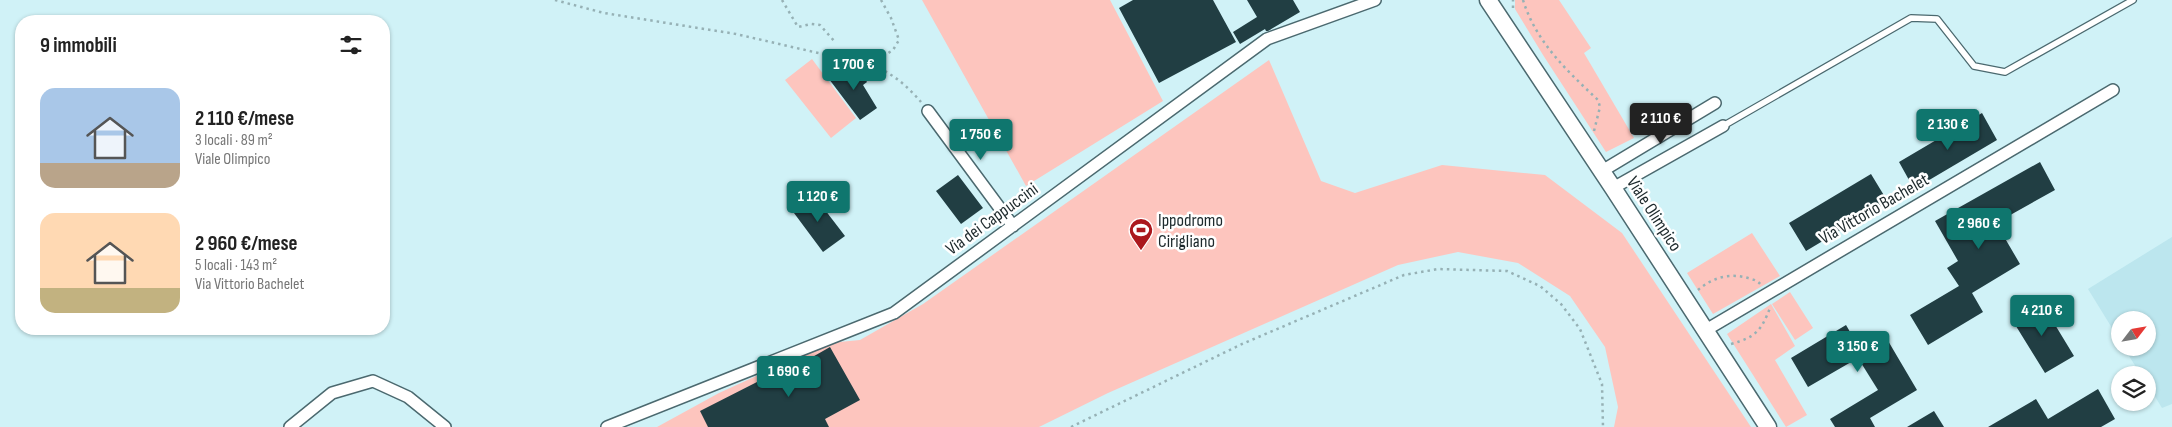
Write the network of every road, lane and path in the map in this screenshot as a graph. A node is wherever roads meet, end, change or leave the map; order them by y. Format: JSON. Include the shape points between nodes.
{"nodes":[{"id":1,"x":555,"y":0,"type":"edge"},
{"id":2,"x":782,"y":0,"type":"edge"},
{"id":3,"x":881,"y":0,"type":"edge"},
{"id":4,"x":1375,"y":0,"type":"edge"},
{"id":5,"x":1488,"y":0,"type":"edge"},
{"id":6,"x":1523,"y":0,"type":"edge"},
{"id":7,"x":2133,"y":0,"type":"edge"},
{"id":8,"x":835,"y":42,"type":"dead end"},
{"id":9,"x":882,"y":57,"type":"dead end"},
{"id":10,"x":2113,"y":90,"type":"dead end"},
{"id":11,"x":1715,"y":102,"type":"dead end"},
{"id":12,"x":928,"y":111,"type":"joint"},
{"id":13,"x":1723,"y":126,"type":"joint"},
{"id":14,"x":1597,"y":137,"type":"dead end"},
{"id":15,"x":1602,"y":171,"type":"junction"},
{"id":16,"x":1613,"y":188,"type":"junction"},
{"id":17,"x":1013,"y":226,"type":"junction"},
{"id":18,"x":1706,"y":330,"type":"junction"},
{"id":19,"x":290,"y":427,"type":"edge"},
{"id":20,"x":445,"y":427,"type":"edge"},
{"id":21,"x":607,"y":427,"type":"edge"},
{"id":22,"x":1070,"y":427,"type":"edge"},
{"id":23,"x":1603,"y":427,"type":"edge"},
{"id":24,"x":1768,"y":427,"type":"edge"}],
"edges":[{"from":1,"to":12,"type":"path","via":[[604,13],[736,34],[872,64],[909,87]]},
{"from":2,"to":8,"type":"path","via":[[798,27],[820,25]]},
{"from":3,"to":9,"type":"path","via":[[899,40],[894,50]]},
{"from":4,"to":17,"type":"street","name":"Via dei Cappuccini","via":[[1267,39]]},
{"from":5,"to":15,"type":"main road","name":"Viale Olimpico"},
{"from":6,"to":14,"type":"path","via":[[1534,28],[1548,48],[1598,100],[1600,107],[1594,131]]},
{"from":7,"to":13,"type":"lane","via":[[2005,72],[1974,66],[1937,20],[1911,18]]},
{"from":10,"to":18,"type":"street","name":"Via Vittorio Bachelet"},
{"from":11,"to":15,"type":"street"},
{"from":12,"to":17,"type":"street"},
{"from":13,"to":16,"type":"street"},
{"from":15,"to":16,"type":"main road","name":"Viale Olimpico"},
{"from":16,"to":18,"type":"main road","name":"Viale Olimpico"},
{"from":17,"to":21,"type":"street","name":"Via dei Cappuccini","via":[[894,313]]},
{"from":18,"to":24,"type":"main road","name":"Viale Olimpico"},
{"from":19,"to":20,"type":"street","via":[[332,393],[373,380],[408,397]]},
{"from":22,"to":23,"type":"path","via":[[1242,344],[1404,276],[1438,269],[1507,271],[1540,286],[1561,304],[1580,329],[1602,384]]}]}
